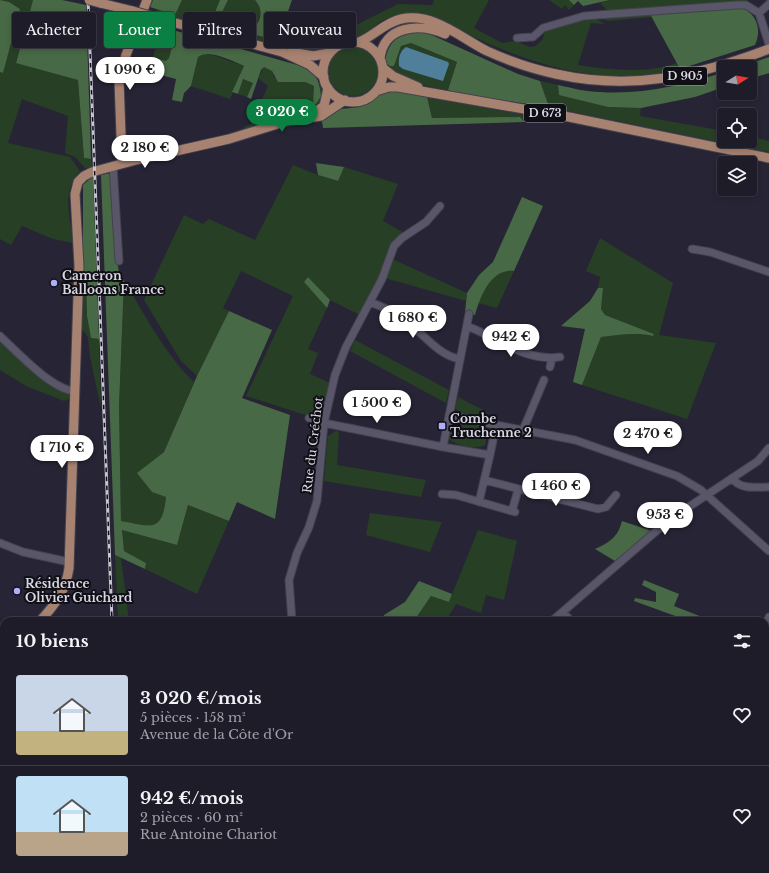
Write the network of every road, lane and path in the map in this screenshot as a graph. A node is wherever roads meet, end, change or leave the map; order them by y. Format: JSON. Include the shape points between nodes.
{"nodes":[{"id":1,"x":89,"y":0,"type":"edge"},
{"id":2,"x":148,"y":0,"type":"edge"},
{"id":3,"x":769,"y":4,"type":"edge"},
{"id":4,"x":758,"y":13,"type":"junction"},
{"id":5,"x":517,"y":38,"type":"dead end"},
{"id":6,"x":359,"y":42,"type":"junction"},
{"id":7,"x":470,"y":42,"type":"junction"},
{"id":8,"x":769,"y":44,"type":"edge"},
{"id":9,"x":769,"y":49,"type":"edge"},
{"id":10,"x":282,"y":52,"type":"junction"},
{"id":11,"x":330,"y":52,"type":"junction"},
{"id":12,"x":382,"y":64,"type":"junction"},
{"id":13,"x":324,"y":77,"type":"junction"},
{"id":14,"x":328,"y":88,"type":"junction"},
{"id":15,"x":376,"y":91,"type":"junction"},
{"id":16,"x":436,"y":94,"type":"junction"},
{"id":17,"x":345,"y":100,"type":"junction"},
{"id":18,"x":302,"y":119,"type":"junction"},
{"id":19,"x":769,"y":158,"type":"edge"},
{"id":20,"x":117,"y":165,"type":"junction"},
{"id":21,"x":440,"y":206,"type":"dead end"},
{"id":22,"x":692,"y":249,"type":"dead end"},
{"id":23,"x":119,"y":261,"type":"dead end"},
{"id":24,"x":769,"y":272,"type":"edge"},
{"id":25,"x":370,"y":302,"type":"junction"},
{"id":26,"x":469,"y":314,"type":"dead end"},
{"id":27,"x":467,"y":326,"type":"junction"},
{"id":28,"x":0,"y":336,"type":"edge"},
{"id":29,"x":460,"y":359,"type":"junction"},
{"id":30,"x":550,"y":367,"type":"dead end"},
{"id":31,"x":544,"y":380,"type":"dead end"},
{"id":32,"x":75,"y":391,"type":"junction"},
{"id":33,"x":449,"y":415,"type":"junction"},
{"id":34,"x":309,"y":418,"type":"dead end"},
{"id":35,"x":324,"y":423,"type":"junction"},
{"id":36,"x":496,"y":425,"type":"junction"},
{"id":37,"x":524,"y":430,"type":"junction"},
{"id":38,"x":442,"y":447,"type":"junction"},
{"id":39,"x":769,"y":448,"type":"edge"},
{"id":40,"x":490,"y":455,"type":"junction"},
{"id":41,"x":732,"y":478,"type":"junction"},
{"id":42,"x":484,"y":480,"type":"junction"},
{"id":43,"x":758,"y":487,"type":"junction"},
{"id":44,"x":769,"y":487,"type":"edge"},
{"id":45,"x":518,"y":490,"type":"junction"},
{"id":46,"x":769,"y":493,"type":"edge"},
{"id":47,"x":442,"y":494,"type":"dead end"},
{"id":48,"x":616,"y":495,"type":"dead end"},
{"id":49,"x":706,"y":495,"type":"junction"},
{"id":50,"x":479,"y":502,"type":"junction"},
{"id":51,"x":0,"y":543,"type":"edge"},
{"id":52,"x":769,"y":551,"type":"edge"},
{"id":53,"x":69,"y":562,"type":"junction"},
{"id":54,"x":563,"y":612,"type":"junction"},
{"id":55,"x":44,"y":617,"type":"edge"},
{"id":56,"x":292,"y":617,"type":"edge"},
{"id":57,"x":557,"y":617,"type":"edge"},
{"id":58,"x":567,"y":617,"type":"edge"}],
"edges":[{"from":1,"to":10,"type":"main road","bridge":true},
{"from":2,"to":20,"type":"main road","via":[[119,80]]},
{"from":3,"to":4,"type":"street"},
{"from":4,"to":5,"type":"street","via":[[746,5],[737,5],[604,14],[570,19],[543,28],[533,37]]},
{"from":4,"to":8,"type":"street"},
{"from":6,"to":7,"type":"main road","number":"D 905","via":[[384,26],[402,19],[416,18],[435,23]]},
{"from":6,"to":11,"type":"main road","via":[[346,43]]},
{"from":6,"to":12,"type":"main road","via":[[370,47]]},
{"from":7,"to":9,"type":"main road","number":"D 905","via":[[540,71],[619,82],[660,80],[692,74],[734,63]]},
{"from":7,"to":12,"type":"main road","number":"D 905","via":[[428,27],[412,28],[399,32],[389,39],[382,49]]},
{"from":10,"to":11,"type":"main road","via":[[313,56]]},
{"from":10,"to":13,"type":"main road","via":[[310,65]]},
{"from":11,"to":13,"type":"main road","via":[[325,61]]},
{"from":12,"to":15,"type":"main road","via":[[382,80]]},
{"from":12,"to":16,"type":"main road","number":"D 673","via":[[393,76]]},
{"from":13,"to":14,"type":"main road"},
{"from":14,"to":17,"type":"main road","via":[[337,97]]},
{"from":14,"to":18,"type":"main road","via":[[322,109]]},
{"from":15,"to":16,"type":"main road","number":"D 673","via":[[393,87]]},
{"from":15,"to":17,"type":"main road","via":[[364,100]]},
{"from":16,"to":19,"type":"main road","number":"D 673","via":[[569,117]]},
{"from":17,"to":18,"type":"main road","via":[[321,116]]},
{"from":18,"to":20,"type":"main road","via":[[287,121],[210,144]]},
{"from":20,"to":23,"type":"street"},
{"from":20,"to":32,"type":"main road","via":[[84,176],[78,182],[74,194],[79,255]]},
{"from":21,"to":25,"type":"street","name":"Rue du Créchot","via":[[426,222],[394,246]]},
{"from":22,"to":24,"type":"street","via":[[710,252]]},
{"from":25,"to":29,"type":"street","via":[[399,315],[431,342],[452,357]]},
{"from":25,"to":35,"type":"street","name":"Rue du Créchot","via":[[346,347],[335,375]]},
{"from":26,"to":27,"type":"street"},
{"from":27,"to":29,"type":"street"},
{"from":27,"to":30,"type":"street","via":[[520,352],[556,358]]},
{"from":28,"to":32,"type":"street","via":[[48,378],[64,388]]},
{"from":29,"to":33,"type":"street"},
{"from":31,"to":37,"type":"street"},
{"from":32,"to":53,"type":"main road"},
{"from":33,"to":36,"type":"street"},
{"from":33,"to":38,"type":"street"},
{"from":34,"to":35,"type":"street"},
{"from":35,"to":38,"type":"street"},
{"from":35,"to":56,"type":"street","name":"Rue du Créchot","via":[[318,501],[289,580]]},
{"from":36,"to":37,"type":"street"},
{"from":36,"to":40,"type":"street"},
{"from":37,"to":49,"type":"street","via":[[575,440],[654,467],[686,481]]},
{"from":38,"to":40,"type":"street"},
{"from":39,"to":41,"type":"street","via":[[761,458]]},
{"from":40,"to":42,"type":"street"},
{"from":41,"to":43,"type":"street","via":[[741,486]]},
{"from":41,"to":49,"type":"street"},
{"from":42,"to":45,"type":"street"},
{"from":42,"to":50,"type":"street"},
{"from":43,"to":44,"type":"street"},
{"from":43,"to":46,"type":"street"},
{"from":45,"to":48,"type":"street","via":[[598,509],[606,507]]},
{"from":45,"to":50,"type":"street","via":[[514,511]]},
{"from":47,"to":50,"type":"street"},
{"from":49,"to":52,"type":"street"},
{"from":49,"to":54,"type":"street","via":[[663,525]]},
{"from":51,"to":53,"type":"street","via":[[22,552]]},
{"from":53,"to":55,"type":"main road","via":[[67,580],[62,593]]},
{"from":54,"to":57,"type":"street"},
{"from":54,"to":58,"type":"street"}]}
